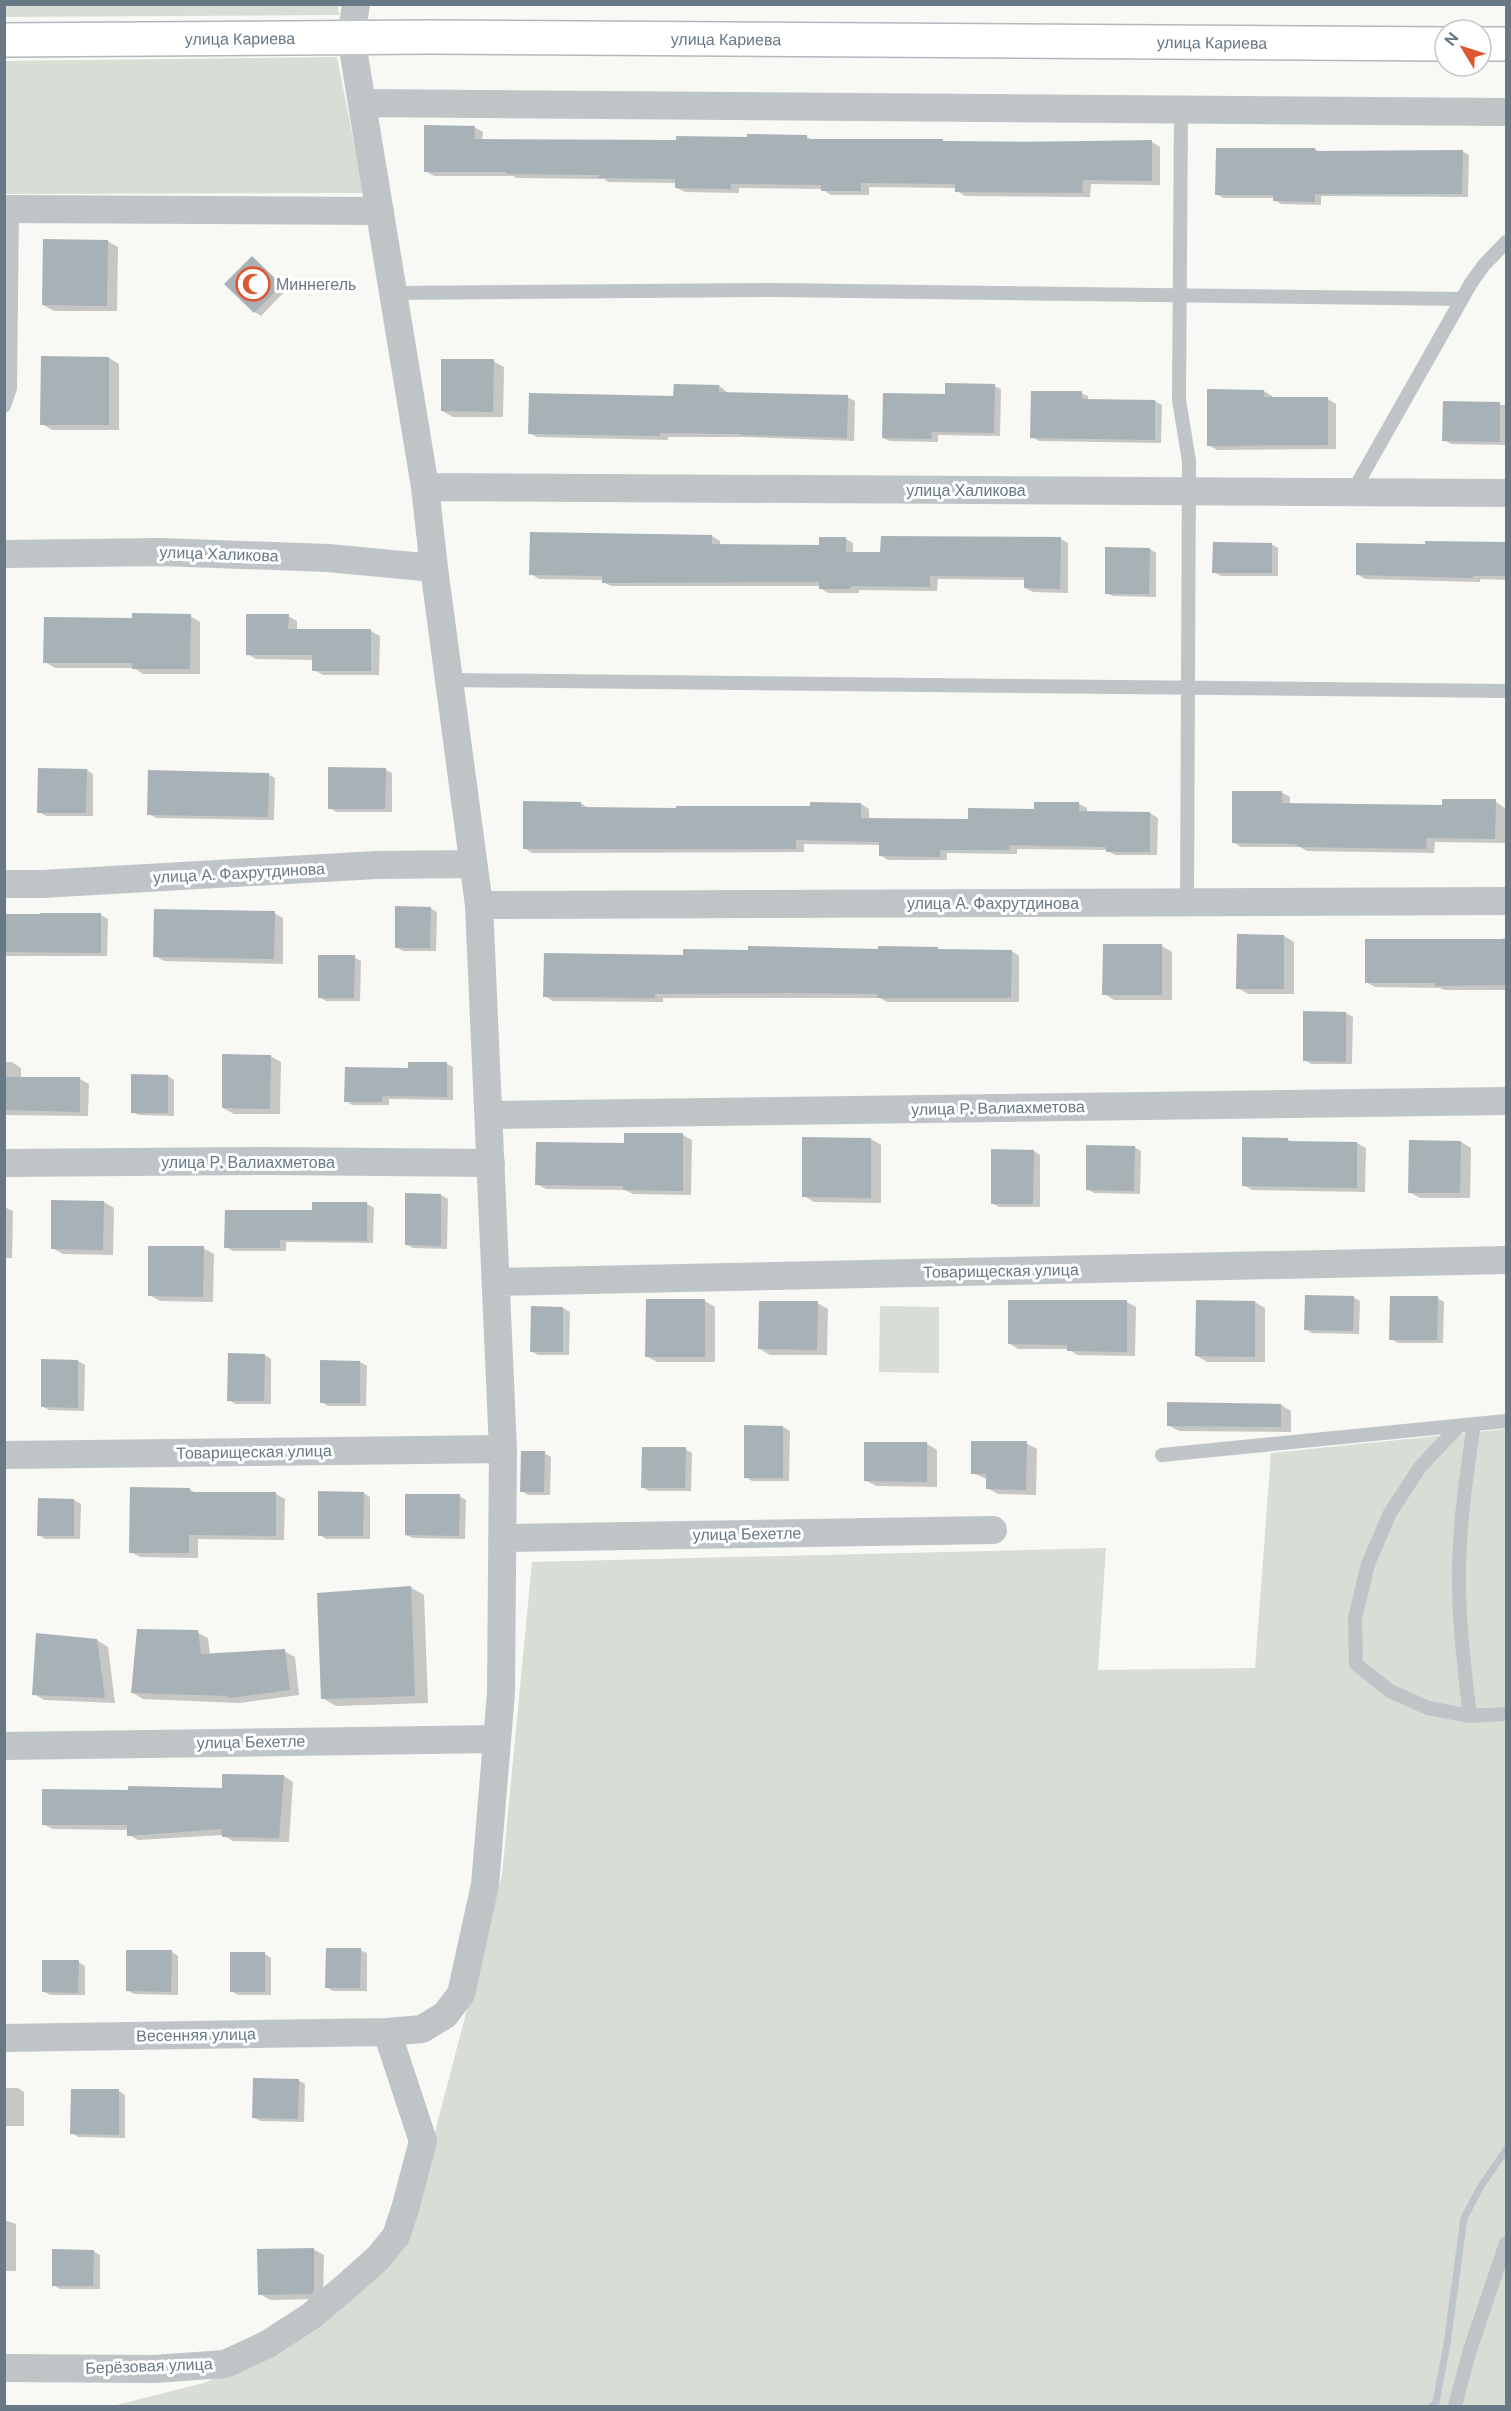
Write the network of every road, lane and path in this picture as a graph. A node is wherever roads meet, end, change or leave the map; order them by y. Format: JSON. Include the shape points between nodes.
{"nodes":[{"id":1,"x":357,"y":4,"type":"edge"},
{"id":2,"x":351,"y":37,"type":"junction"},
{"id":3,"x":4,"y":40,"type":"edge"},
{"id":4,"x":1433,"y":44,"type":"edge"},
{"id":5,"x":362,"y":103,"type":"junction"},
{"id":6,"x":1181,"y":109,"type":"junction"},
{"id":7,"x":1506,"y":112,"type":"edge"},
{"id":8,"x":8,"y":209,"type":"edge"},
{"id":9,"x":380,"y":211,"type":"junction"},
{"id":10,"x":1506,"y":242,"type":"edge"},
{"id":11,"x":392,"y":292,"type":"junction"},
{"id":12,"x":1180,"y":296,"type":"junction"},
{"id":13,"x":1461,"y":299,"type":"junction"},
{"id":14,"x":4,"y":406,"type":"edge"},
{"id":15,"x":425,"y":487,"type":"junction"},
{"id":16,"x":1188,"y":492,"type":"junction"},
{"id":17,"x":1352,"y":493,"type":"junction"},
{"id":18,"x":1506,"y":493,"type":"edge"},
{"id":19,"x":4,"y":554,"type":"edge"},
{"id":20,"x":434,"y":568,"type":"junction"},
{"id":21,"x":448,"y":680,"type":"junction"},
{"id":22,"x":1188,"y":687,"type":"junction"},
{"id":23,"x":1506,"y":691,"type":"edge"},
{"id":24,"x":473,"y":864,"type":"junction"},
{"id":25,"x":4,"y":884,"type":"edge"},
{"id":26,"x":1506,"y":901,"type":"edge"},
{"id":27,"x":1187,"y":902,"type":"junction"},
{"id":28,"x":479,"y":905,"type":"junction"},
{"id":29,"x":1506,"y":1101,"type":"edge"},
{"id":30,"x":489,"y":1115,"type":"junction"},
{"id":31,"x":4,"y":1163,"type":"edge"},
{"id":32,"x":491,"y":1163,"type":"junction"},
{"id":33,"x":1506,"y":1260,"type":"edge"},
{"id":34,"x":496,"y":1282,"type":"junction"},
{"id":35,"x":1506,"y":1421,"type":"edge"},
{"id":36,"x":1474,"y":1424,"type":"junction"},
{"id":37,"x":1458,"y":1427,"type":"junction"},
{"id":38,"x":502,"y":1449,"type":"junction"},
{"id":39,"x":4,"y":1455,"type":"edge"},
{"id":40,"x":1162,"y":1455,"type":"dead end"},
{"id":41,"x":993,"y":1530,"type":"dead end"},
{"id":42,"x":502,"y":1538,"type":"junction"},
{"id":43,"x":1506,"y":1714,"type":"edge"},
{"id":44,"x":1470,"y":1716,"type":"junction"},
{"id":45,"x":497,"y":1739,"type":"junction"},
{"id":46,"x":4,"y":1746,"type":"edge"},
{"id":47,"x":387,"y":2032,"type":"junction"},
{"id":48,"x":4,"y":2038,"type":"edge"},
{"id":49,"x":1506,"y":2243,"type":"edge"},
{"id":50,"x":4,"y":2368,"type":"edge"},
{"id":51,"x":1455,"y":2406,"type":"edge"}],
"edges":[{"from":1,"to":2,"type":"street","name":"Весенняя улица"},
{"from":2,"to":3,"type":"main road","name":"улица Кариева"},
{"from":2,"to":4,"type":"main road","name":"улица Кариева"},
{"from":2,"to":5,"type":"street","name":"Весенняя улица"},
{"from":5,"to":6,"type":"street"},
{"from":5,"to":9,"type":"street","name":"Весенняя улица"},
{"from":6,"to":7,"type":"street"},
{"from":6,"to":12,"type":"lane"},
{"from":8,"to":9,"type":"street"},
{"from":8,"to":14,"type":"lane","via":[[10,388]]},
{"from":9,"to":11,"type":"street","name":"Весенняя улица"},
{"from":10,"to":13,"type":"lane","via":[[1484,265]]},
{"from":11,"to":12,"type":"lane","via":[[787,291]]},
{"from":11,"to":15,"type":"street","name":"Весенняя улица"},
{"from":12,"to":13,"type":"lane"},
{"from":12,"to":16,"type":"lane","via":[[1179,400],[1189,461]]},
{"from":13,"to":17,"type":"lane"},
{"from":15,"to":16,"type":"street","name":"улица Халикова"},
{"from":15,"to":20,"type":"street","name":"Весенняя улица"},
{"from":16,"to":17,"type":"street","name":"улица Халикова"},
{"from":16,"to":22,"type":"lane"},
{"from":17,"to":18,"type":"street","name":"улица Халикова"},
{"from":19,"to":20,"type":"street","name":"улица Халикова","via":[[161,552],[328,558]]},
{"from":20,"to":21,"type":"street","name":"Весенняя улица"},
{"from":21,"to":22,"type":"lane"},
{"from":21,"to":24,"type":"street","name":"Весенняя улица"},
{"from":22,"to":23,"type":"lane"},
{"from":22,"to":27,"type":"lane"},
{"from":24,"to":25,"type":"street","name":"улица А. Фахрутдинова","via":[[376,865]]},
{"from":24,"to":28,"type":"street","name":"Весенняя улица"},
{"from":26,"to":27,"type":"street","name":"улица А. Фахрутдинова"},
{"from":27,"to":28,"type":"street","name":"улица А. Фахрутдинова"},
{"from":28,"to":30,"type":"street","name":"Весенняя улица"},
{"from":29,"to":30,"type":"street","name":"улица Р. Валиахметова"},
{"from":30,"to":32,"type":"street","name":"Весенняя улица"},
{"from":31,"to":32,"type":"street","name":"улица Р. Валиахметова"},
{"from":32,"to":34,"type":"street","name":"Весенняя улица"},
{"from":33,"to":34,"type":"street","name":"Товарищеская улица"},
{"from":34,"to":38,"type":"street","name":"Весенняя улица"},
{"from":35,"to":36,"type":"lane"},
{"from":36,"to":37,"type":"lane"},
{"from":36,"to":44,"type":"lane","via":[[1459,1565],[1461,1636]]},
{"from":37,"to":40,"type":"lane"},
{"from":37,"to":44,"type":"lane","via":[[1420,1467],[1390,1513],[1372,1554],[1355,1618],[1356,1664],[1389,1691],[1428,1708]]},
{"from":38,"to":39,"type":"street","name":"Товарищеская улица"},
{"from":38,"to":42,"type":"street","name":"Весенняя улица"},
{"from":41,"to":42,"type":"street","name":"улица Бехетле"},
{"from":42,"to":45,"type":"street","name":"Весенняя улица"},
{"from":43,"to":44,"type":"lane"},
{"from":45,"to":46,"type":"street","name":"улица Бехетле"},
{"from":45,"to":47,"type":"street","name":"Весенняя улица","via":[[485,1885],[461,1995],[445,2015],[422,2029]]},
{"from":47,"to":48,"type":"street","name":"Весенняя улица"},
{"from":47,"to":50,"type":"street","name":"Берёзовая улица","via":[[423,2141],[396,2236],[350,2284],[268,2344],[225,2364],[154,2369]]},
{"from":49,"to":51,"type":"lane"}]}
